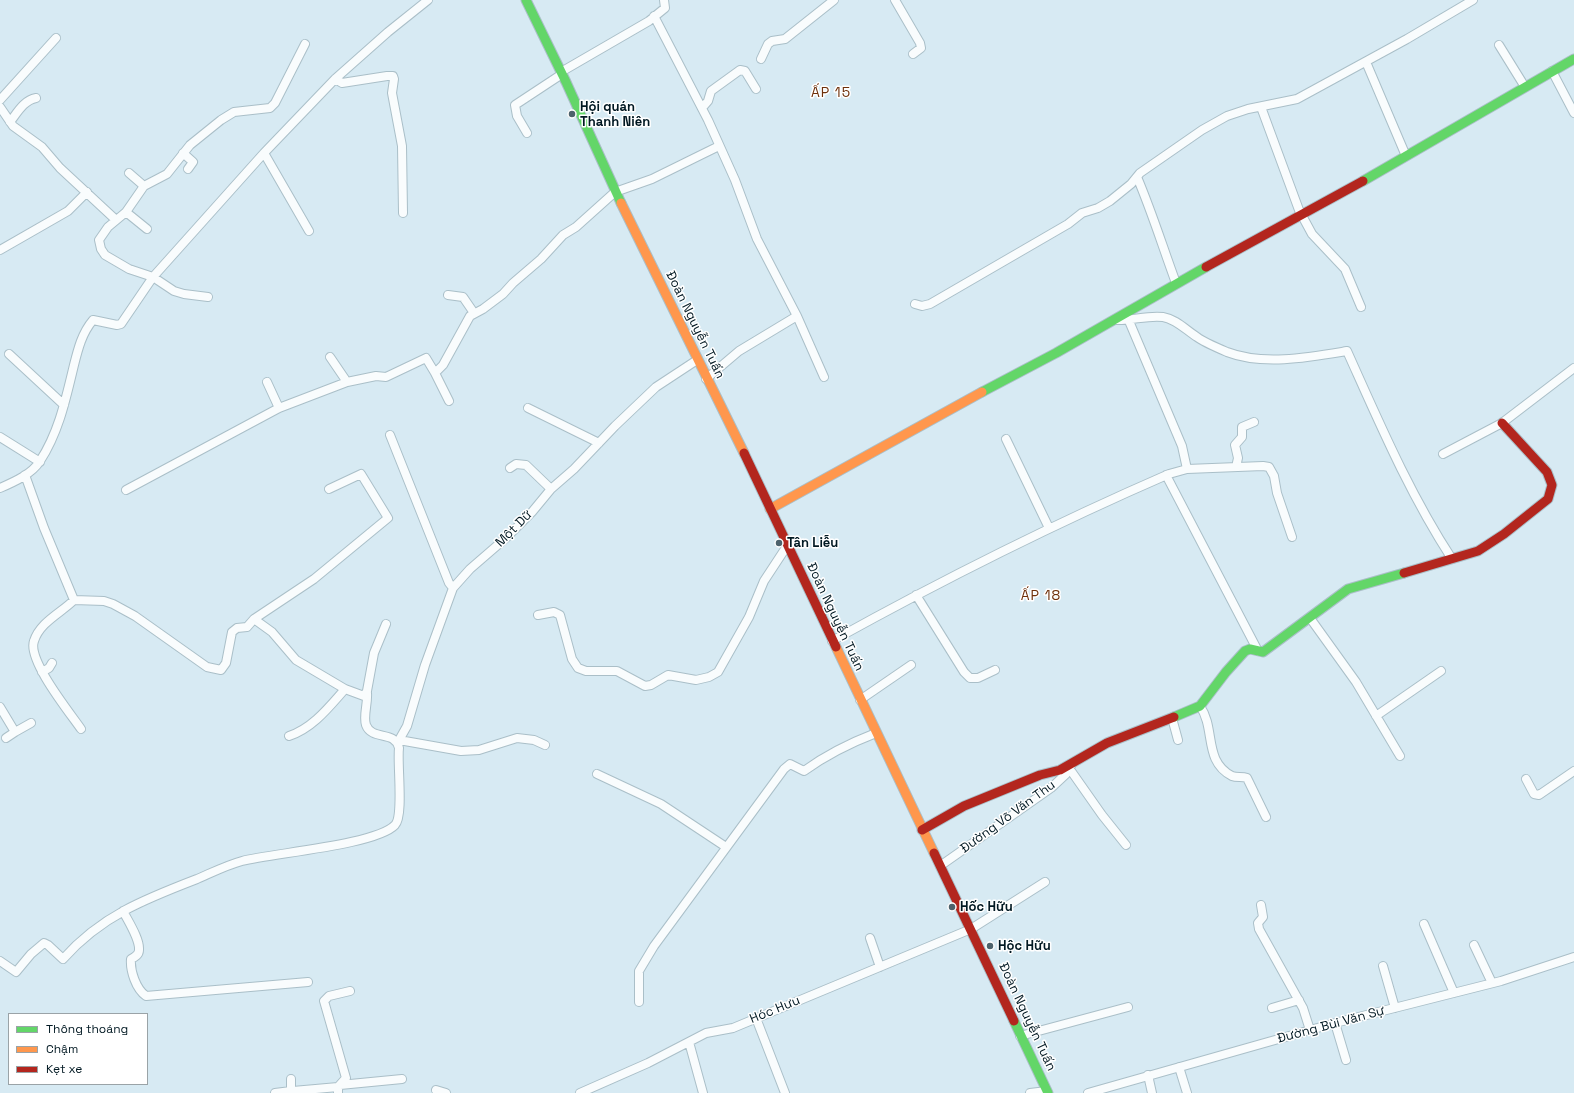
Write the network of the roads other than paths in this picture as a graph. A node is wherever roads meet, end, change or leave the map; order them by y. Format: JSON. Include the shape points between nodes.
{"nodes":[{"id":1,"x":428,"y":0,"type":"edge"},
{"id":2,"x":526,"y":0,"type":"edge"},
{"id":3,"x":664,"y":0,"type":"edge"},
{"id":4,"x":834,"y":0,"type":"edge"},
{"id":5,"x":895,"y":0,"type":"edge"},
{"id":6,"x":1473,"y":0,"type":"edge"},
{"id":7,"x":654,"y":16,"type":"junction"},
{"id":8,"x":56,"y":38,"type":"dead end"},
{"id":9,"x":305,"y":44,"type":"dead end"},
{"id":10,"x":1499,"y":45,"type":"dead end"},
{"id":11,"x":913,"y":54,"type":"dead end"},
{"id":12,"x":761,"y":59,"type":"dead end"},
{"id":13,"x":1574,"y":59,"type":"edge"},
{"id":14,"x":1366,"y":62,"type":"junction"},
{"id":15,"x":1552,"y":71,"type":"junction"},
{"id":16,"x":562,"y":73,"type":"junction"},
{"id":17,"x":335,"y":79,"type":"junction"},
{"id":18,"x":1525,"y":87,"type":"junction"},
{"id":19,"x":756,"y":89,"type":"dead end"},
{"id":20,"x":36,"y":98,"type":"dead end"},
{"id":21,"x":0,"y":100,"type":"edge"},
{"id":22,"x":0,"y":107,"type":"edge"},
{"id":23,"x":1261,"y":107,"type":"junction"},
{"id":24,"x":702,"y":108,"type":"junction"},
{"id":25,"x":1574,"y":113,"type":"edge"},
{"id":26,"x":10,"y":122,"type":"junction"},
{"id":27,"x":527,"y":132,"type":"dead end"},
{"id":28,"x":719,"y":146,"type":"junction"},
{"id":29,"x":183,"y":153,"type":"junction"},
{"id":30,"x":264,"y":153,"type":"junction"},
{"id":31,"x":1406,"y":156,"type":"junction"},
{"id":32,"x":188,"y":169,"type":"dead end"},
{"id":33,"x":129,"y":173,"type":"dead end"},
{"id":34,"x":1137,"y":177,"type":"junction"},
{"id":35,"x":144,"y":186,"type":"junction"},
{"id":36,"x":87,"y":192,"type":"junction"},
{"id":37,"x":615,"y":192,"type":"junction"},
{"id":38,"x":126,"y":212,"type":"junction"},
{"id":39,"x":403,"y":213,"type":"dead end"},
{"id":40,"x":1302,"y":215,"type":"junction"},
{"id":41,"x":116,"y":220,"type":"junction"},
{"id":42,"x":146,"y":229,"type":"dead end"},
{"id":43,"x":310,"y":231,"type":"dead end"},
{"id":44,"x":0,"y":250,"type":"edge"},
{"id":45,"x":154,"y":277,"type":"junction"},
{"id":46,"x":1176,"y":284,"type":"junction"},
{"id":47,"x":448,"y":295,"type":"dead end"},
{"id":48,"x":208,"y":297,"type":"dead end"},
{"id":49,"x":915,"y":304,"type":"dead end"},
{"id":50,"x":1361,"y":307,"type":"dead end"},
{"id":51,"x":474,"y":313,"type":"junction"},
{"id":52,"x":797,"y":316,"type":"junction"},
{"id":53,"x":1114,"y":320,"type":"junction"},
{"id":54,"x":1129,"y":320,"type":"junction"},
{"id":55,"x":9,"y":354,"type":"dead end"},
{"id":56,"x":330,"y":357,"type":"dead end"},
{"id":57,"x":697,"y":360,"type":"junction"},
{"id":58,"x":1574,"y":368,"type":"edge"},
{"id":59,"x":435,"y":374,"type":"junction"},
{"id":60,"x":824,"y":377,"type":"dead end"},
{"id":61,"x":706,"y":379,"type":"junction"},
{"id":62,"x":267,"y":382,"type":"dead end"},
{"id":63,"x":347,"y":382,"type":"junction"},
{"id":64,"x":449,"y":401,"type":"dead end"},
{"id":65,"x":64,"y":405,"type":"junction"},
{"id":66,"x":279,"y":408,"type":"junction"},
{"id":67,"x":528,"y":408,"type":"dead end"},
{"id":68,"x":1254,"y":422,"type":"dead end"},
{"id":69,"x":1502,"y":423,"type":"junction"},
{"id":70,"x":390,"y":435,"type":"dead end"},
{"id":71,"x":0,"y":437,"type":"edge"},
{"id":72,"x":1006,"y":439,"type":"dead end"},
{"id":73,"x":599,"y":443,"type":"junction"},
{"id":74,"x":1443,"y":454,"type":"dead end"},
{"id":75,"x":40,"y":462,"type":"junction"},
{"id":76,"x":1236,"y":467,"type":"junction"},
{"id":77,"x":510,"y":468,"type":"dead end"},
{"id":78,"x":1187,"y":469,"type":"junction"},
{"id":79,"x":25,"y":475,"type":"junction"},
{"id":80,"x":1166,"y":475,"type":"junction"},
{"id":81,"x":0,"y":488,"type":"edge"},
{"id":82,"x":329,"y":489,"type":"dead end"},
{"id":83,"x":551,"y":489,"type":"junction"},
{"id":84,"x":126,"y":490,"type":"dead end"},
{"id":85,"x":770,"y":509,"type":"junction"},
{"id":86,"x":1049,"y":528,"type":"junction"},
{"id":87,"x":1292,"y":537,"type":"dead end"},
{"id":88,"x":787,"y":546,"type":"junction"},
{"id":89,"x":1452,"y":559,"type":"junction"},
{"id":90,"x":453,"y":588,"type":"junction"},
{"id":91,"x":916,"y":594,"type":"junction"},
{"id":92,"x":74,"y":600,"type":"junction"},
{"id":93,"x":538,"y":615,"type":"dead end"},
{"id":94,"x":1310,"y":618,"type":"junction"},
{"id":95,"x":254,"y":619,"type":"junction"},
{"id":96,"x":386,"y":624,"type":"dead end"},
{"id":97,"x":832,"y":641,"type":"junction"},
{"id":98,"x":1258,"y":651,"type":"junction"},
{"id":99,"x":52,"y":662,"type":"dead end"},
{"id":100,"x":911,"y":665,"type":"dead end"},
{"id":101,"x":995,"y":670,"type":"dead end"},
{"id":102,"x":1441,"y":671,"type":"dead end"},
{"id":103,"x":42,"y":672,"type":"junction"},
{"id":104,"x":345,"y":689,"type":"junction"},
{"id":105,"x":367,"y":693,"type":"junction"},
{"id":106,"x":860,"y":700,"type":"junction"},
{"id":107,"x":1200,"y":706,"type":"junction"},
{"id":108,"x":0,"y":707,"type":"edge"},
{"id":109,"x":1376,"y":716,"type":"junction"},
{"id":110,"x":1172,"y":718,"type":"junction"},
{"id":111,"x":31,"y":722,"type":"dead end"},
{"id":112,"x":81,"y":729,"type":"dead end"},
{"id":113,"x":15,"y":732,"type":"junction"},
{"id":114,"x":876,"y":733,"type":"junction"},
{"id":115,"x":289,"y":736,"type":"dead end"},
{"id":116,"x":6,"y":738,"type":"dead end"},
{"id":117,"x":1178,"y":740,"type":"dead end"},
{"id":118,"x":399,"y":741,"type":"junction"},
{"id":119,"x":545,"y":745,"type":"dead end"},
{"id":120,"x":1400,"y":756,"type":"dead end"},
{"id":121,"x":1071,"y":766,"type":"junction"},
{"id":122,"x":1574,"y":771,"type":"edge"},
{"id":123,"x":597,"y":774,"type":"dead end"},
{"id":124,"x":1526,"y":779,"type":"dead end"},
{"id":125,"x":1266,"y":817,"type":"dead end"},
{"id":126,"x":922,"y":830,"type":"junction"},
{"id":127,"x":1126,"y":845,"type":"dead end"},
{"id":128,"x":726,"y":847,"type":"junction"},
{"id":129,"x":940,"y":866,"type":"junction"},
{"id":130,"x":1045,"y":882,"type":"dead end"},
{"id":131,"x":1261,"y":904,"type":"dead end"},
{"id":132,"x":123,"y":911,"type":"junction"},
{"id":133,"x":1424,"y":924,"type":"dead end"},
{"id":134,"x":971,"y":930,"type":"junction"},
{"id":135,"x":870,"y":938,"type":"dead end"},
{"id":136,"x":1474,"y":945,"type":"dead end"},
{"id":137,"x":1574,"y":957,"type":"edge"},
{"id":138,"x":0,"y":961,"type":"edge"},
{"id":139,"x":1383,"y":966,"type":"dead end"},
{"id":140,"x":880,"y":967,"type":"junction"},
{"id":141,"x":308,"y":982,"type":"dead end"},
{"id":142,"x":1492,"y":983,"type":"junction"},
{"id":143,"x":350,"y":991,"type":"dead end"},
{"id":144,"x":1454,"y":993,"type":"junction"},
{"id":145,"x":1298,"y":1000,"type":"junction"},
{"id":146,"x":639,"y":1002,"type":"dead end"},
{"id":147,"x":1128,"y":1007,"type":"dead end"},
{"id":148,"x":1272,"y":1008,"type":"dead end"},
{"id":149,"x":1395,"y":1008,"type":"junction"},
{"id":150,"x":756,"y":1018,"type":"junction"},
{"id":151,"x":1335,"y":1023,"type":"junction"},
{"id":152,"x":1310,"y":1030,"type":"junction"},
{"id":153,"x":1020,"y":1036,"type":"junction"},
{"id":154,"x":689,"y":1042,"type":"junction"},
{"id":155,"x":1346,"y":1060,"type":"dead end"},
{"id":156,"x":1179,"y":1067,"type":"junction"},
{"id":157,"x":1148,"y":1075,"type":"junction"},
{"id":158,"x":291,"y":1079,"type":"dead end"},
{"id":159,"x":402,"y":1079,"type":"dead end"},
{"id":160,"x":339,"y":1088,"type":"edge"},
{"id":161,"x":436,"y":1090,"type":"dead end"},
{"id":162,"x":291,"y":1091,"type":"junction"},
{"id":163,"x":1048,"y":1092,"type":"edge"},
{"id":164,"x":274,"y":1093,"type":"edge"},
{"id":165,"x":446,"y":1093,"type":"edge"},
{"id":166,"x":580,"y":1093,"type":"edge"},
{"id":167,"x":703,"y":1093,"type":"edge"},
{"id":168,"x":785,"y":1093,"type":"edge"},
{"id":169,"x":1030,"y":1093,"type":"edge"},
{"id":170,"x":1088,"y":1093,"type":"edge"},
{"id":171,"x":1152,"y":1093,"type":"edge"},
{"id":172,"x":1187,"y":1093,"type":"edge"}],
"edges":[{"from":1,"to":17,"type":"street"},
{"from":2,"to":16,"type":"street","name":"Đoàn Nguyễn Tuấn"},
{"from":3,"to":7,"type":"street","via":[[665,8]]},
{"from":4,"to":12,"type":"street","via":[[785,39],[768,44]]},
{"from":5,"to":11,"type":"street","via":[[921,46],[920,50]]},
{"from":6,"to":14,"type":"street"},
{"from":7,"to":16,"type":"street"},
{"from":7,"to":24,"type":"street"},
{"from":8,"to":21,"type":"street"},
{"from":9,"to":29,"type":"street","via":[[270,108],[234,112],[200,135]]},
{"from":10,"to":18,"type":"street"},
{"from":13,"to":15,"type":"street"},
{"from":14,"to":23,"type":"street","via":[[1291,102]]},
{"from":14,"to":31,"type":"street"},
{"from":15,"to":18,"type":"street"},
{"from":15,"to":25,"type":"street"},
{"from":16,"to":27,"type":"street","via":[[515,105],[517,116]]},
{"from":16,"to":37,"type":"street","name":"Đoàn Nguyễn Tuấn"},
{"from":17,"to":30,"type":"street"},
{"from":17,"to":39,"type":"street","via":[[342,83],[387,76],[394,79],[392,93],[402,146]]},
{"from":18,"to":31,"type":"street"},
{"from":19,"to":24,"type":"street","via":[[745,71],[740,70],[711,91],[708,101]]},
{"from":20,"to":26,"type":"street","via":[[30,99]]},
{"from":22,"to":26,"type":"street"},
{"from":23,"to":34,"type":"street","via":[[1227,116],[1179,146]]},
{"from":23,"to":40,"type":"street","via":[[1285,169],[1289,187]]},
{"from":24,"to":28,"type":"street"},
{"from":26,"to":36,"type":"street","via":[[42,147],[60,168]]},
{"from":28,"to":37,"type":"street","via":[[652,179]]},
{"from":28,"to":52,"type":"street","via":[[757,239]]},
{"from":29,"to":32,"type":"street","via":[[193,162]]},
{"from":29,"to":35,"type":"street","via":[[167,174]]},
{"from":30,"to":43,"type":"street"},
{"from":30,"to":45,"type":"street"},
{"from":31,"to":40,"type":"street"},
{"from":33,"to":35,"type":"street"},
{"from":34,"to":46,"type":"street","via":[[1152,212]]},
{"from":34,"to":49,"type":"street","via":[[1098,208],[1082,213],[1068,224],[930,304]]},
{"from":35,"to":38,"type":"street"},
{"from":36,"to":41,"type":"street"},
{"from":36,"to":44,"type":"street","via":[[68,211]]},
{"from":37,"to":51,"type":"street","via":[[576,228],[563,235],[503,294]]},
{"from":37,"to":57,"type":"street","name":"Đoàn Nguyễn Tuấn"},
{"from":38,"to":41,"type":"street"},
{"from":38,"to":42,"type":"street"},
{"from":40,"to":46,"type":"street"},
{"from":40,"to":50,"type":"street","via":[[1312,234],[1345,269]]},
{"from":41,"to":45,"type":"street","via":[[108,226],[99,240],[103,252],[129,269]]},
{"from":45,"to":48,"type":"street","via":[[174,291]]},
{"from":45,"to":65,"type":"street","via":[[121,324],[93,320],[86,328]]},
{"from":46,"to":53,"type":"street"},
{"from":47,"to":51,"type":"street","via":[[463,297]]},
{"from":51,"to":59,"type":"street","via":[[466,321],[443,365]]},
{"from":52,"to":60,"type":"street"},
{"from":52,"to":61,"type":"street","via":[[738,351]]},
{"from":53,"to":54,"type":"street"},
{"from":53,"to":85,"type":"street"},
{"from":54,"to":78,"type":"street","via":[[1182,446]]},
{"from":54,"to":89,"type":"street","via":[[1163,317],[1184,326],[1197,338],[1239,356],[1301,358],[1347,350],[1411,491]]},
{"from":55,"to":65,"type":"street"},
{"from":56,"to":63,"type":"street"},
{"from":57,"to":61,"type":"street","name":"Đoàn Nguyễn Tuấn"},
{"from":57,"to":73,"type":"street","name":"Một Dữ","via":[[656,387]]},
{"from":58,"to":69,"type":"street"},
{"from":59,"to":63,"type":"street","via":[[426,358],[386,377],[376,376]]},
{"from":59,"to":64,"type":"street"},
{"from":61,"to":85,"type":"street","name":"Đoàn Nguyễn Tuấn"},
{"from":62,"to":66,"type":"street"},
{"from":63,"to":66,"type":"street"},
{"from":65,"to":75,"type":"street","via":[[60,422]]},
{"from":66,"to":84,"type":"street"},
{"from":67,"to":73,"type":"street"},
{"from":68,"to":76,"type":"street","via":[[1242,427],[1242,437],[1235,445],[1238,458]]},
{"from":69,"to":74,"type":"street"},
{"from":69,"to":89,"type":"street","via":[[1547,472],[1551,478],[1551,493],[1548,499],[1504,534],[1478,551]]},
{"from":70,"to":90,"type":"street","via":[[448,583]]},
{"from":71,"to":75,"type":"street"},
{"from":72,"to":86,"type":"street"},
{"from":73,"to":83,"type":"street","name":"Một Dữ"},
{"from":75,"to":79,"type":"street"},
{"from":76,"to":78,"type":"street"},
{"from":76,"to":87,"type":"street","via":[[1269,467]]},
{"from":77,"to":83,"type":"street","via":[[526,465]]},
{"from":78,"to":80,"type":"street"},
{"from":79,"to":81,"type":"street"},
{"from":79,"to":92,"type":"street"},
{"from":80,"to":86,"type":"street"},
{"from":80,"to":98,"type":"street"},
{"from":82,"to":95,"type":"street","via":[[361,474],[388,518],[314,579]]},
{"from":83,"to":90,"type":"street","name":"Một Dữ","via":[[532,512]]},
{"from":85,"to":88,"type":"street","name":"Đoàn Nguyễn Tuấn"},
{"from":86,"to":91,"type":"street"},
{"from":88,"to":93,"type":"street","via":[[764,581],[749,617],[718,672],[703,679],[668,675],[645,686],[617,671],[586,671],[578,668],[572,659],[560,615],[554,612]]},
{"from":88,"to":97,"type":"street","name":"Đoàn Nguyễn Tuấn"},
{"from":89,"to":94,"type":"street","via":[[1348,589]]},
{"from":90,"to":118,"type":"street","name":"Một Dữ","via":[[407,726]]},
{"from":91,"to":97,"type":"street"},
{"from":91,"to":101,"type":"street","via":[[970,678],[978,678]]},
{"from":92,"to":95,"type":"street","via":[[104,601],[113,604],[135,616],[207,667],[221,670],[226,663],[232,632],[237,628],[247,627]]},
{"from":92,"to":103,"type":"street","via":[[48,622],[34,642],[34,656]]},
{"from":94,"to":98,"type":"street","via":[[1263,652]]},
{"from":94,"to":109,"type":"street","via":[[1340,658]]},
{"from":95,"to":104,"type":"street","via":[[272,632],[296,660]]},
{"from":96,"to":105,"type":"street","via":[[374,652]]},
{"from":97,"to":106,"type":"street","name":"Đoàn Nguyễn Tuấn"},
{"from":98,"to":107,"type":"street","via":[[1250,649],[1236,660]]},
{"from":99,"to":103,"type":"street","via":[[49,668]]},
{"from":100,"to":106,"type":"street"},
{"from":102,"to":109,"type":"street"},
{"from":103,"to":112,"type":"street"},
{"from":104,"to":105,"type":"street","via":[[364,696]]},
{"from":104,"to":115,"type":"street","via":[[317,719]]},
{"from":105,"to":118,"type":"street","via":[[365,720],[368,729]]},
{"from":106,"to":114,"type":"street","name":"Đoàn Nguyễn Tuấn"},
{"from":107,"to":110,"type":"street"},
{"from":107,"to":125,"type":"street","via":[[1216,762],[1232,776],[1247,778]]},
{"from":108,"to":113,"type":"street"},
{"from":109,"to":120,"type":"street"},
{"from":110,"to":117,"type":"street"},
{"from":110,"to":121,"type":"street","via":[[1107,743]]},
{"from":111,"to":113,"type":"street"},
{"from":113,"to":116,"type":"street"},
{"from":114,"to":126,"type":"street","name":"Đoàn Nguyễn Tuấn"},
{"from":114,"to":128,"type":"street","via":[[846,745],[804,771],[790,764]]},
{"from":118,"to":119,"type":"street","via":[[461,751],[479,750],[517,738],[534,740]]},
{"from":118,"to":132,"type":"street","via":[[398,784],[401,793],[398,820],[383,833],[241,861],[135,903]]},
{"from":121,"to":126,"type":"street","via":[[964,806]]},
{"from":121,"to":127,"type":"street"},
{"from":121,"to":129,"type":"street","name":"Đường Võ Văn Thu","via":[[1056,783],[1031,803]]},
{"from":122,"to":124,"type":"street","via":[[1539,795],[1534,794]]},
{"from":123,"to":128,"type":"street","via":[[661,804]]},
{"from":126,"to":129,"type":"street","name":"Đoàn Nguyễn Tuấn"},
{"from":128,"to":146,"type":"street","via":[[639,970]]},
{"from":129,"to":134,"type":"street","name":"Đoàn Nguyễn Tuấn"},
{"from":130,"to":134,"type":"street","name":"Hóc Hưu"},
{"from":131,"to":145,"type":"street","via":[[1263,917],[1258,923],[1259,930]]},
{"from":132,"to":138,"type":"street","via":[[84,936],[63,959],[44,943],[16,972]]},
{"from":132,"to":141,"type":"street","via":[[139,950],[138,956],[132,959],[131,966],[140,992],[146,996]]},
{"from":133,"to":144,"type":"street"},
{"from":134,"to":140,"type":"street","name":"Hóc Hưu"},
{"from":134,"to":153,"type":"street","name":"Đoàn Nguyễn Tuấn"},
{"from":135,"to":140,"type":"street"},
{"from":136,"to":142,"type":"street"},
{"from":137,"to":142,"type":"street","name":"Đường Bùi Văn Sự"},
{"from":139,"to":149,"type":"street"},
{"from":140,"to":150,"type":"street","name":"Hóc Hưu"},
{"from":142,"to":144,"type":"street","name":"Đường Bùi Văn Sự"},
{"from":143,"to":160,"type":"street","via":[[329,996],[324,1001],[346,1078]]},
{"from":144,"to":149,"type":"street","name":"Đường Bùi Văn Sự"},
{"from":145,"to":148,"type":"street"},
{"from":145,"to":152,"type":"street"},
{"from":147,"to":153,"type":"street"},
{"from":149,"to":151,"type":"street","name":"Đường Bùi Văn Sự"},
{"from":150,"to":154,"type":"street","name":"Hóc Hưu","via":[[733,1028],[706,1033]]},
{"from":150,"to":168,"type":"street"},
{"from":151,"to":152,"type":"street","name":"Đường Bùi Văn Sự"},
{"from":151,"to":155,"type":"street"},
{"from":152,"to":156,"type":"street","name":"Đường Bùi Văn Sự"},
{"from":153,"to":163,"type":"street","name":"Đoàn Nguyễn Tuấn"},
{"from":154,"to":166,"type":"street","name":"Hóc Hưu"},
{"from":154,"to":167,"type":"street"},
{"from":156,"to":157,"type":"street","name":"Đường Bùi Văn Sự"},
{"from":156,"to":172,"type":"street"},
{"from":157,"to":170,"type":"street","name":"Đường Bùi Văn Sự"},
{"from":157,"to":171,"type":"street"},
{"from":158,"to":162,"type":"street"},
{"from":159,"to":160,"type":"street"},
{"from":160,"to":162,"type":"street"},
{"from":161,"to":165,"type":"street"},
{"from":162,"to":164,"type":"street"},
{"from":163,"to":169,"type":"street"}]}
